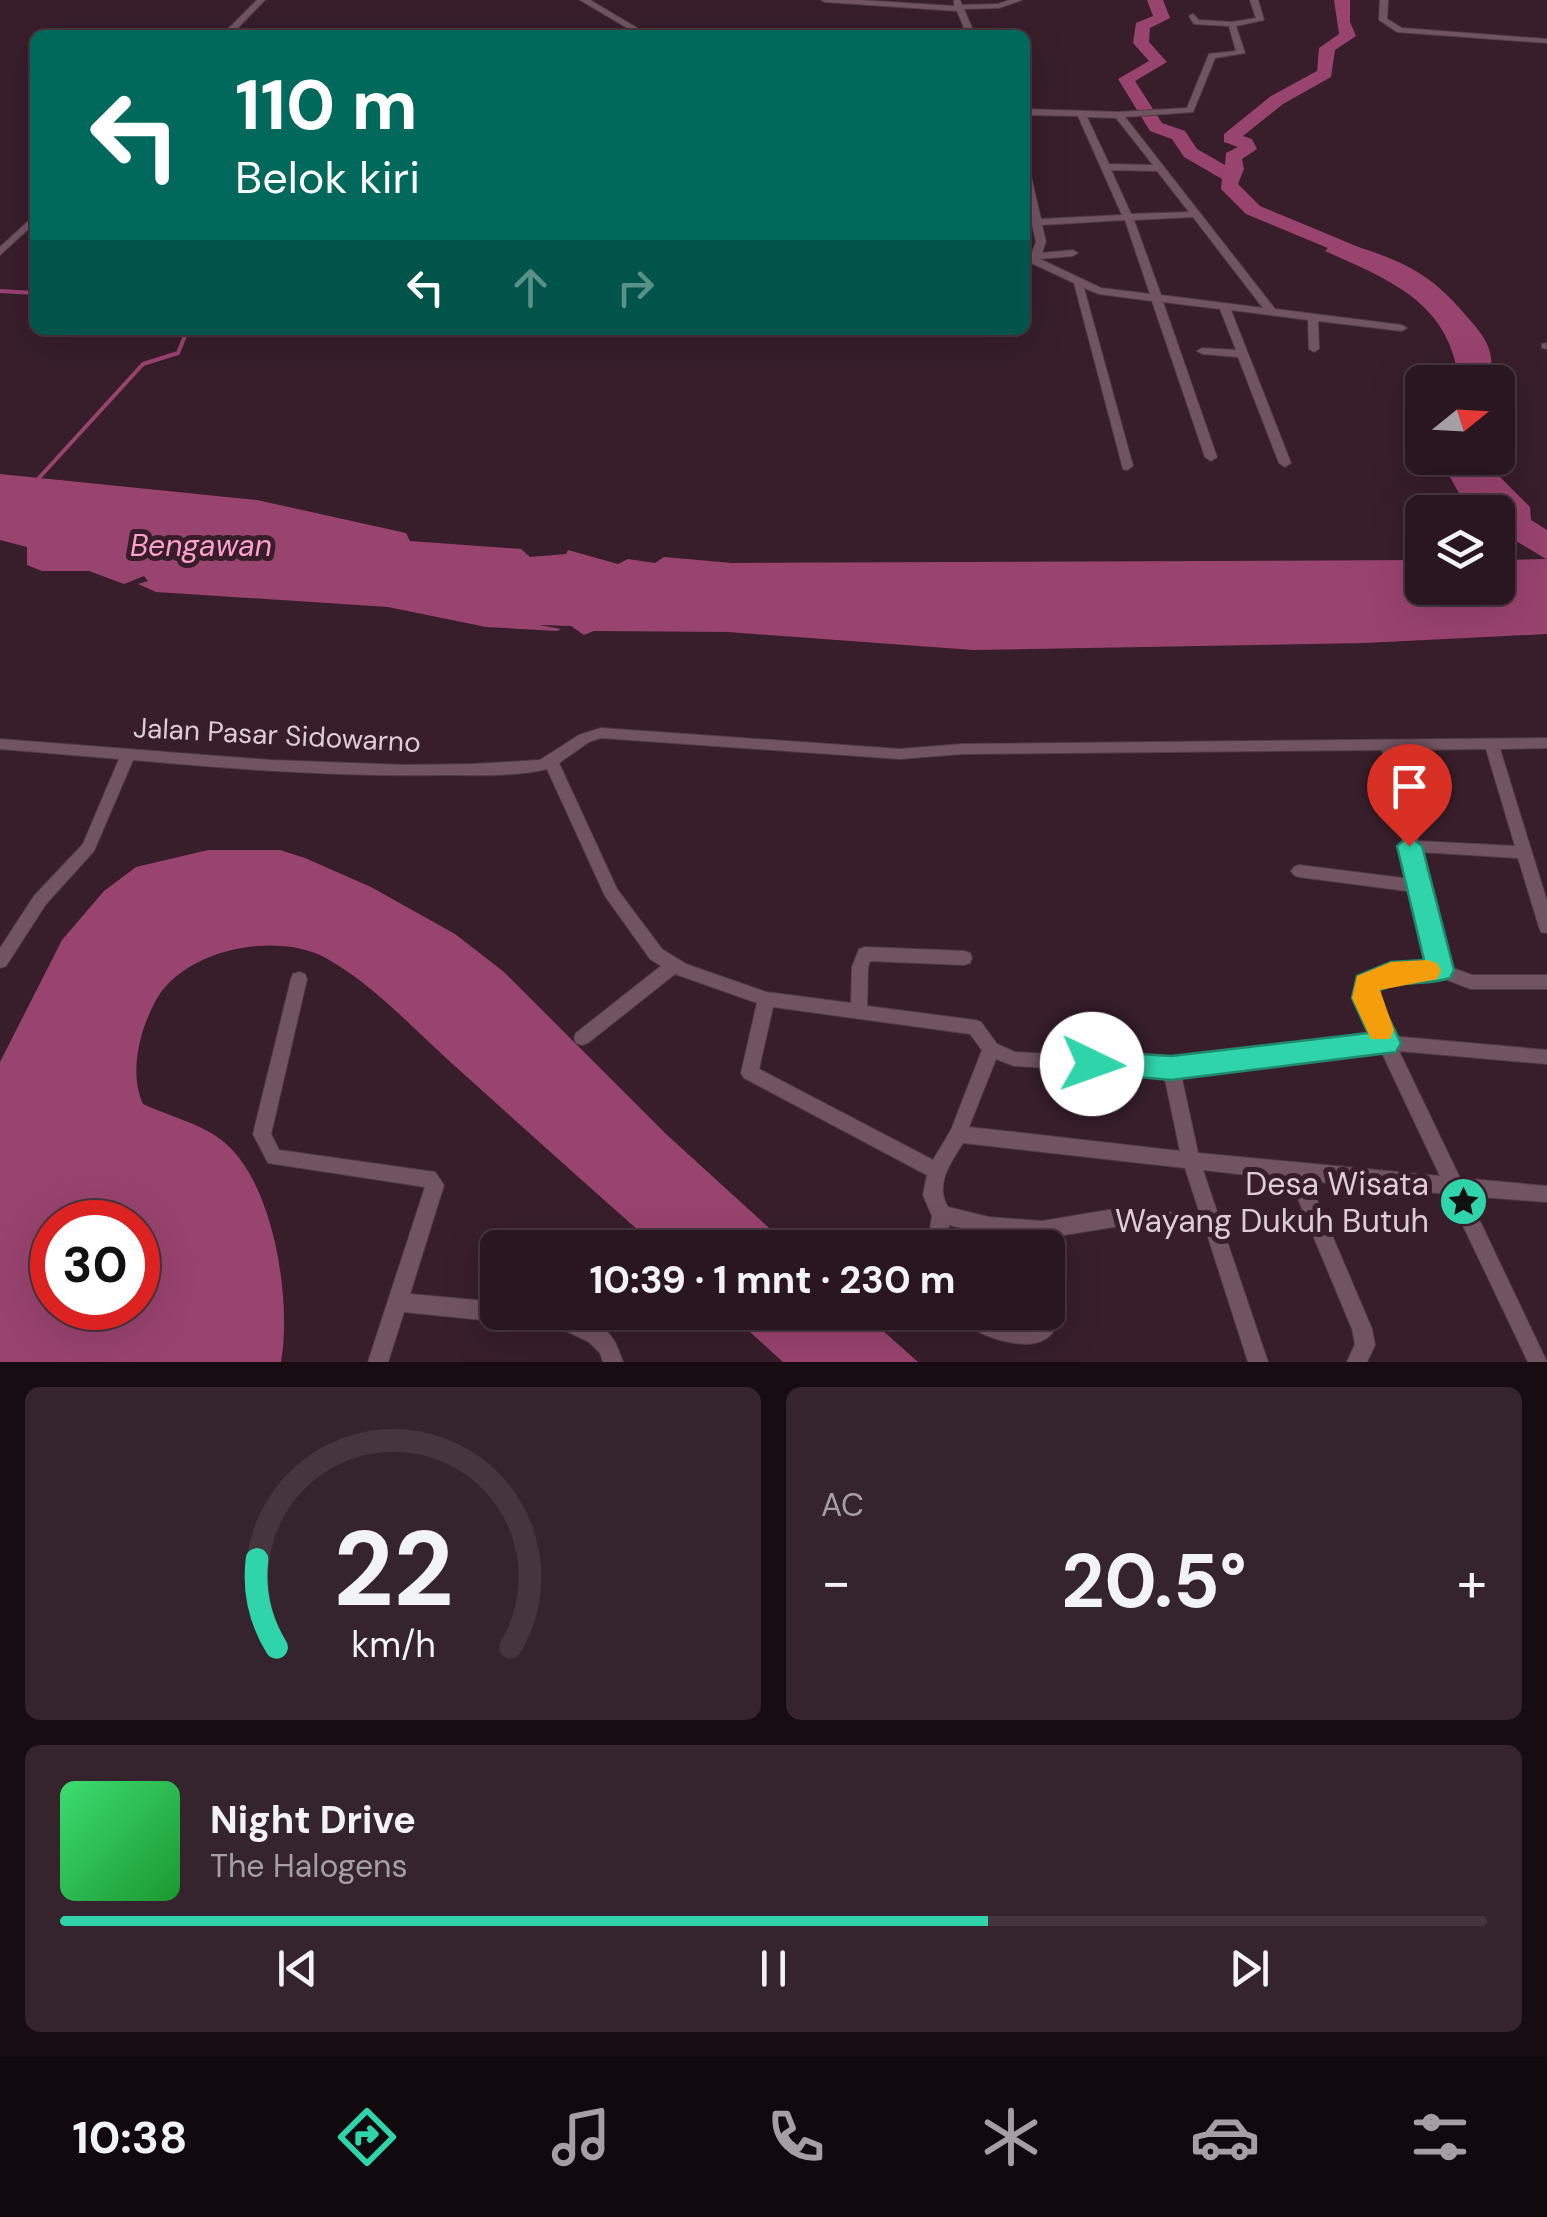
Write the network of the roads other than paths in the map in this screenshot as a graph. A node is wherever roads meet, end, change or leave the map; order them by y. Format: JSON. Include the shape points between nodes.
{"nodes":[{"id":1,"x":261,"y":0,"type":"edge"},
{"id":2,"x":587,"y":0,"type":"edge"},
{"id":3,"x":825,"y":0,"type":"edge"},
{"id":4,"x":1018,"y":0,"type":"edge"},
{"id":5,"x":1254,"y":0,"type":"edge"},
{"id":6,"x":1384,"y":0,"type":"edge"},
{"id":7,"x":838,"y":1,"type":"edge"},
{"id":8,"x":957,"y":5,"type":"edge"},
{"id":9,"x":1193,"y":16,"type":"dead end"},
{"id":10,"x":1232,"y":24,"type":"junction"},
{"id":11,"x":231,"y":30,"type":"edge"},
{"id":12,"x":637,"y":30,"type":"edge"},
{"id":13,"x":969,"y":30,"type":"edge"},
{"id":14,"x":1547,"y":41,"type":"edge"},
{"id":15,"x":1030,"y":112,"type":"edge"},
{"id":16,"x":1082,"y":115,"type":"junction"},
{"id":17,"x":1119,"y":115,"type":"junction"},
{"id":18,"x":1106,"y":167,"type":"junction"},
{"id":19,"x":1160,"y":168,"type":"junction"},
{"id":20,"x":1030,"y":195,"type":"edge"},
{"id":21,"x":1197,"y":214,"type":"junction"},
{"id":22,"x":1128,"y":220,"type":"junction"},
{"id":23,"x":1036,"y":222,"type":"junction"},
{"id":24,"x":30,"y":223,"type":"edge"},
{"id":25,"x":0,"y":252,"type":"edge"},
{"id":26,"x":1073,"y":253,"type":"dead end"},
{"id":27,"x":1032,"y":258,"type":"edge"},
{"id":28,"x":1078,"y":284,"type":"junction"},
{"id":29,"x":1157,"y":298,"type":"junction"},
{"id":30,"x":1224,"y":306,"type":"junction"},
{"id":31,"x":1271,"y":311,"type":"junction"},
{"id":32,"x":1313,"y":316,"type":"junction"},
{"id":33,"x":1402,"y":328,"type":"dead end"},
{"id":34,"x":1314,"y":349,"type":"dead end"},
{"id":35,"x":1202,"y":351,"type":"dead end"},
{"id":36,"x":1240,"y":354,"type":"junction"},
{"id":37,"x":1211,"y":457,"type":"dead end"},
{"id":38,"x":1285,"y":462,"type":"dead end"},
{"id":39,"x":1126,"y":466,"type":"dead end"},
{"id":40,"x":1547,"y":743,"type":"edge"},
{"id":41,"x":0,"y":744,"type":"edge"},
{"id":42,"x":1492,"y":744,"type":"junction"},
{"id":43,"x":1388,"y":746,"type":"junction"},
{"id":44,"x":128,"y":754,"type":"junction"},
{"id":45,"x":551,"y":762,"type":"junction"},
{"id":46,"x":1409,"y":846,"type":"junction"},
{"id":47,"x":1522,"y":852,"type":"junction"},
{"id":48,"x":1299,"y":871,"type":"dead end"},
{"id":49,"x":1418,"y":886,"type":"junction"},
{"id":50,"x":1547,"y":927,"type":"edge"},
{"id":51,"x":964,"y":958,"type":"dead end"},
{"id":52,"x":0,"y":962,"type":"edge"},
{"id":53,"x":674,"y":965,"type":"junction"},
{"id":54,"x":1440,"y":970,"type":"junction"},
{"id":55,"x":300,"y":979,"type":"dead end"},
{"id":56,"x":1547,"y":982,"type":"edge"},
{"id":57,"x":766,"y":999,"type":"junction"},
{"id":58,"x":859,"y":1008,"type":"junction"},
{"id":59,"x":582,"y":1038,"type":"dead end"},
{"id":60,"x":1386,"y":1043,"type":"junction"},
{"id":61,"x":992,"y":1049,"type":"junction"},
{"id":62,"x":1547,"y":1057,"type":"edge"},
{"id":63,"x":1171,"y":1068,"type":"junction"},
{"id":64,"x":958,"y":1134,"type":"junction"},
{"id":65,"x":1192,"y":1160,"type":"junction"},
{"id":66,"x":936,"y":1170,"type":"junction"},
{"id":67,"x":1296,"y":1172,"type":"junction"},
{"id":68,"x":1453,"y":1186,"type":"junction"},
{"id":69,"x":1547,"y":1194,"type":"edge"},
{"id":70,"x":942,"y":1214,"type":"junction"},
{"id":71,"x":1214,"y":1223,"type":"junction"},
{"id":72,"x":939,"y":1230,"type":"edge"},
{"id":73,"x":1005,"y":1230,"type":"edge"},
{"id":74,"x":1065,"y":1232,"type":"edge"},
{"id":75,"x":396,"y":1302,"type":"junction"},
{"id":76,"x":480,"y":1310,"type":"edge"},
{"id":77,"x":590,"y":1330,"type":"edge"},
{"id":78,"x":993,"y":1330,"type":"edge"},
{"id":79,"x":1046,"y":1330,"type":"edge"},
{"id":80,"x":378,"y":1362,"type":"edge"},
{"id":81,"x":613,"y":1362,"type":"edge"},
{"id":82,"x":1258,"y":1362,"type":"edge"},
{"id":83,"x":1357,"y":1362,"type":"edge"},
{"id":84,"x":1538,"y":1362,"type":"edge"}],
"edges":[{"from":1,"to":11,"type":"street"},
{"from":2,"to":12,"type":"street"},
{"from":3,"to":7,"type":"street"},
{"from":4,"to":8,"type":"street"},
{"from":5,"to":10,"type":"street","via":[[1260,20]]},
{"from":6,"to":14,"type":"street","via":[[1383,20],[1400,30]]},
{"from":7,"to":8,"type":"street"},
{"from":8,"to":13,"type":"street"},
{"from":9,"to":10,"type":"street"},
{"from":10,"to":17,"type":"street","via":[[1241,52],[1212,56],[1193,108]]},
{"from":15,"to":16,"type":"street"},
{"from":16,"to":17,"type":"street"},
{"from":16,"to":18,"type":"street"},
{"from":17,"to":19,"type":"street"},
{"from":18,"to":19,"type":"street"},
{"from":18,"to":22,"type":"street"},
{"from":19,"to":21,"type":"street"},
{"from":20,"to":23,"type":"street"},
{"from":21,"to":22,"type":"street"},
{"from":21,"to":31,"type":"street"},
{"from":22,"to":23,"type":"street"},
{"from":22,"to":29,"type":"street"},
{"from":23,"to":27,"type":"street","via":[[1041,242]]},
{"from":24,"to":25,"type":"street"},
{"from":26,"to":27,"type":"street"},
{"from":27,"to":28,"type":"street"},
{"from":28,"to":29,"type":"street"},
{"from":28,"to":39,"type":"street"},
{"from":29,"to":30,"type":"street"},
{"from":29,"to":37,"type":"street"},
{"from":30,"to":31,"type":"street"},
{"from":30,"to":36,"type":"street"},
{"from":31,"to":32,"type":"street"},
{"from":32,"to":33,"type":"street"},
{"from":32,"to":34,"type":"street"},
{"from":35,"to":36,"type":"street"},
{"from":36,"to":38,"type":"street"},
{"from":40,"to":42,"type":"street"},
{"from":41,"to":44,"type":"street","name":"Jalan Pasar Sidowarno"},
{"from":42,"to":43,"type":"street"},
{"from":42,"to":47,"type":"street"},
{"from":43,"to":45,"type":"street","via":[[900,754],[601,733],[580,738]]},
{"from":43,"to":46,"type":"street"},
{"from":44,"to":45,"type":"street","name":"Jalan Pasar Sidowarno","via":[[307,767]]},
{"from":44,"to":52,"type":"street","via":[[90,847],[40,900]]},
{"from":45,"to":53,"type":"street","via":[[611,892],[656,954]]},
{"from":46,"to":47,"type":"street"},
{"from":46,"to":49,"type":"street"},
{"from":47,"to":50,"type":"street"},
{"from":48,"to":49,"type":"street"},
{"from":49,"to":54,"type":"street"},
{"from":51,"to":58,"type":"street","via":[[866,954]]},
{"from":53,"to":57,"type":"street"},
{"from":53,"to":59,"type":"street"},
{"from":54,"to":56,"type":"street","via":[[1472,982]]},
{"from":54,"to":60,"type":"street","via":[[1391,973],[1366,984]]},
{"from":55,"to":75,"type":"street","via":[[262,1134],[274,1157],[430,1178],[435,1195]]},
{"from":57,"to":58,"type":"street"},
{"from":57,"to":66,"type":"street","via":[[750,1073]]},
{"from":58,"to":61,"type":"street","via":[[961,1022],[975,1027]]},
{"from":60,"to":62,"type":"street"},
{"from":60,"to":63,"type":"street"},
{"from":60,"to":68,"type":"street"},
{"from":61,"to":63,"type":"street","via":[[1014,1059]]},
{"from":61,"to":64,"type":"street"},
{"from":63,"to":65,"type":"street"},
{"from":64,"to":65,"type":"street"},
{"from":64,"to":66,"type":"street"},
{"from":65,"to":67,"type":"street"},
{"from":65,"to":71,"type":"street"},
{"from":66,"to":70,"type":"street","via":[[932,1198]]},
{"from":67,"to":68,"type":"street"},
{"from":67,"to":83,"type":"street","via":[[1362,1329]]},
{"from":68,"to":69,"type":"street"},
{"from":68,"to":84,"type":"street"},
{"from":70,"to":72,"type":"street"},
{"from":70,"to":73,"type":"street"},
{"from":71,"to":74,"type":"street","via":[[1114,1218]]},
{"from":71,"to":82,"type":"street"},
{"from":75,"to":76,"type":"street"},
{"from":75,"to":80,"type":"street"},
{"from":77,"to":81,"type":"street","via":[[610,1346]]},
{"from":78,"to":79,"type":"street","via":[[1029,1344]]}]}
